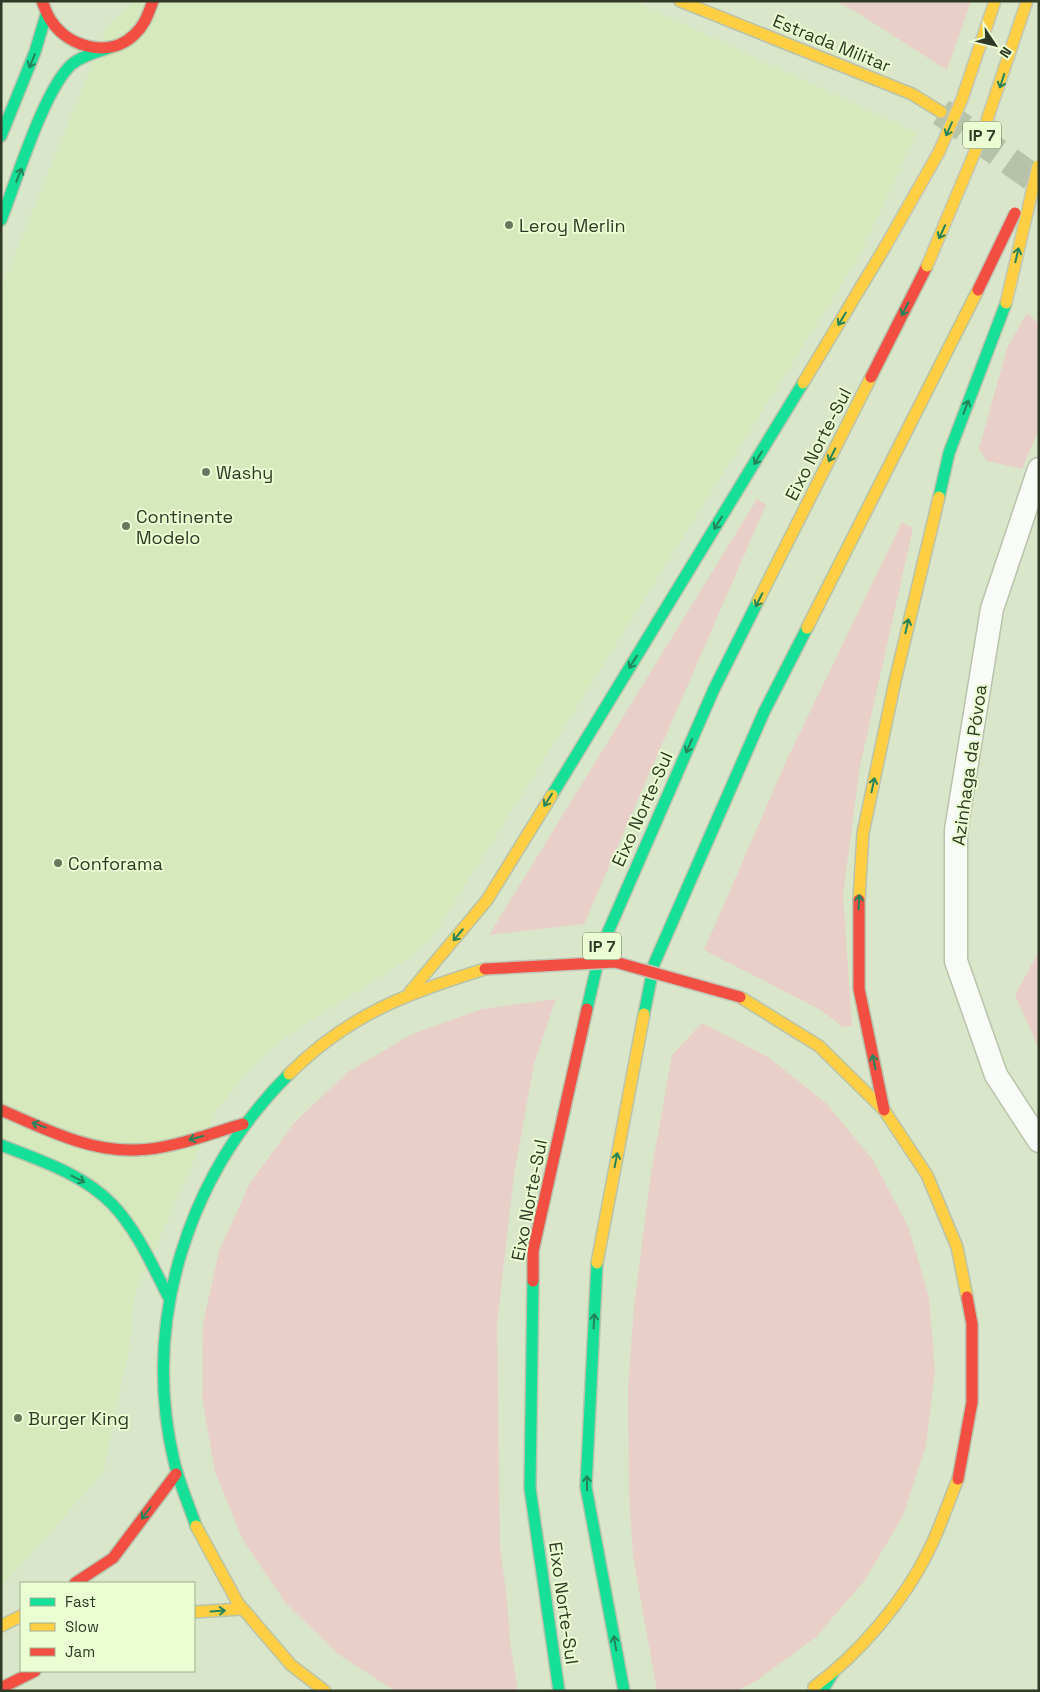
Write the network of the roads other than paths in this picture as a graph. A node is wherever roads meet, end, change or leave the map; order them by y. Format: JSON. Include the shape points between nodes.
{"nodes":[{"id":1,"x":42,"y":1,"type":"edge"},
{"id":2,"x":152,"y":1,"type":"edge"},
{"id":3,"x":158,"y":1,"type":"edge"},
{"id":4,"x":680,"y":1,"type":"edge"},
{"id":5,"x":995,"y":1,"type":"edge"},
{"id":6,"x":1027,"y":1,"type":"edge"},
{"id":7,"x":46,"y":14,"type":"junction"},
{"id":8,"x":147,"y":18,"type":"junction"},
{"id":9,"x":111,"y":47,"type":"junction"},
{"id":10,"x":941,"y":112,"type":"tunnel mouth"},
{"id":11,"x":1,"y":136,"type":"edge"},
{"id":12,"x":1038,"y":165,"type":"edge"},
{"id":13,"x":1,"y":220,"type":"edge"},
{"id":14,"x":1039,"y":469,"type":"edge"},
{"id":15,"x":410,"y":992,"type":"junction"},
{"id":16,"x":1,"y":1110,"type":"edge"},
{"id":17,"x":884,"y":1110,"type":"junction"},
{"id":18,"x":243,"y":1124,"type":"junction"},
{"id":19,"x":1039,"y":1141,"type":"edge"},
{"id":20,"x":1,"y":1145,"type":"edge"},
{"id":21,"x":168,"y":1296,"type":"junction"},
{"id":22,"x":176,"y":1474,"type":"junction"},
{"id":23,"x":77,"y":1582,"type":"edge"},
{"id":24,"x":241,"y":1609,"type":"junction"},
{"id":25,"x":195,"y":1612,"type":"edge"},
{"id":26,"x":20,"y":1616,"type":"edge"},
{"id":27,"x":1,"y":1626,"type":"edge"},
{"id":28,"x":34,"y":1672,"type":"edge"},
{"id":29,"x":833,"y":1673,"type":"junction"},
{"id":30,"x":1,"y":1688,"type":"edge"},
{"id":31,"x":325,"y":1691,"type":"edge"},
{"id":32,"x":559,"y":1691,"type":"edge"},
{"id":33,"x":624,"y":1691,"type":"edge"},
{"id":34,"x":808,"y":1691,"type":"edge"},
{"id":35,"x":822,"y":1691,"type":"edge"}],
"edges":[{"from":1,"to":7,"type":"main road"},
{"from":2,"to":8,"type":"main road"},
{"from":3,"to":8,"type":"main road"},
{"from":4,"to":10,"type":"main road","name":"Estrada Militar","via":[[912,94]]},
{"from":5,"to":15,"type":"main road","one_way":true,"bridge":true,"via":[[955,117],[939,152],[885,247],[487,900]]},
{"from":6,"to":32,"type":"main road","name":"Eixo Norte-Sul","number":"IP 7","one_way":true,"bridge":true,"via":[[1001,84],[927,266],[714,689],[601,948],[533,1251],[530,1488]]},
{"from":7,"to":9,"type":"main road","via":[[54,28],[73,42],[95,49]]},
{"from":7,"to":11,"type":"main road","one_way":true,"via":[[35,52]]},
{"from":8,"to":9,"type":"main road","via":[[138,32]]},
{"from":13,"to":9,"type":"main road","one_way":true,"via":[[56,84],[83,57]]},
{"from":17,"to":12,"type":"main road","one_way":true,"bridge":true,"via":[[859,989],[857,923],[863,833],[949,453],[1006,302]]},
{"from":33,"to":12,"type":"main road","one_way":true,"bridge":true,"via":[[586,1487],[597,1262],[654,964],[764,712]]},
{"from":14,"to":19,"type":"street","name":"Azinhaga da Póvoa","via":[[992,609],[956,830],[956,961],[996,1075]]},
{"from":15,"to":17,"type":"main road","bridge":true,"via":[[485,968],[615,962],[740,997],[819,1046]]},
{"from":15,"to":18,"type":"main road","via":[[347,1026],[291,1070]]},
{"from":18,"to":16,"type":"main road","one_way":true,"via":[[157,1148],[122,1150],[96,1146]]},
{"from":17,"to":29,"type":"main road","via":[[927,1176],[957,1247],[972,1324],[972,1402],[958,1479],[929,1551],[887,1617]]},
{"from":18,"to":21,"type":"main road","via":[[209,1177],[184,1235]]},
{"from":20,"to":21,"type":"main road","one_way":true,"via":[[84,1182],[112,1204],[140,1245]]},
{"from":21,"to":22,"type":"main road","via":[[162,1386]]},
{"from":22,"to":23,"type":"main road","one_way":true,"via":[[113,1558]]},
{"from":22,"to":24,"type":"main road","via":[[202,1545]]},
{"from":25,"to":24,"type":"main road","one_way":true},
{"from":24,"to":31,"type":"main road","via":[[292,1666]]},
{"from":26,"to":27,"type":"main road"},
{"from":28,"to":30,"type":"main road"},
{"from":29,"to":34,"type":"main road"},
{"from":29,"to":35,"type":"main road"}]}
